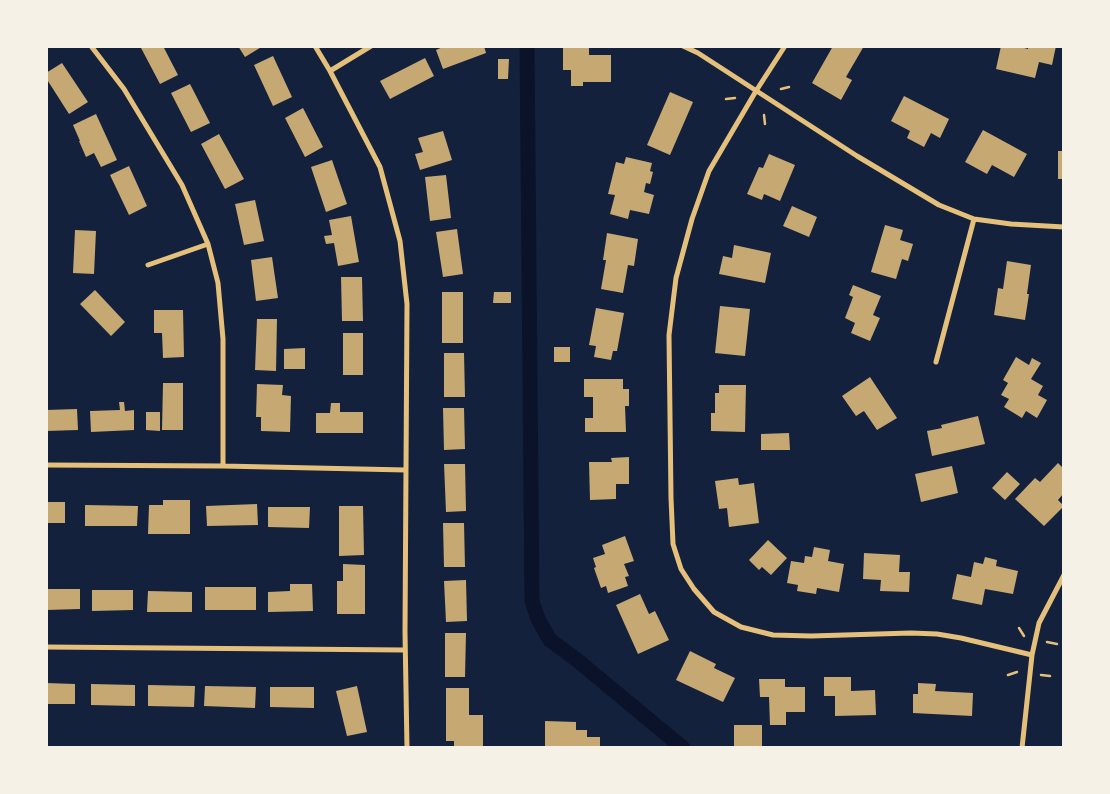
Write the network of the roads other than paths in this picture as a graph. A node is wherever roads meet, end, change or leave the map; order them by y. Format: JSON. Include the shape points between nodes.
{"nodes":[{"id":1,"x":91,"y":46,"type":"edge"},
{"id":2,"x":315,"y":46,"type":"edge"},
{"id":3,"x":371,"y":46,"type":"edge"},
{"id":4,"x":683,"y":46,"type":"edge"},
{"id":5,"x":785,"y":46,"type":"edge"},
{"id":6,"x":330,"y":71,"type":"junction"},
{"id":7,"x":756,"y":91,"type":"junction"},
{"id":8,"x":974,"y":219,"type":"junction"},
{"id":9,"x":1064,"y":227,"type":"edge"},
{"id":10,"x":208,"y":244,"type":"junction"},
{"id":11,"x":148,"y":265,"type":"dead end"},
{"id":12,"x":936,"y":362,"type":"dead end"},
{"id":13,"x":46,"y":465,"type":"edge"},
{"id":14,"x":224,"y":466,"type":"junction"},
{"id":15,"x":406,"y":470,"type":"junction"},
{"id":16,"x":1064,"y":575,"type":"edge"},
{"id":17,"x":46,"y":647,"type":"edge"},
{"id":18,"x":406,"y":650,"type":"junction"},
{"id":19,"x":1032,"y":655,"type":"junction"},
{"id":20,"x":407,"y":748,"type":"edge"},
{"id":21,"x":1022,"y":748,"type":"edge"}],
"edges":[{"from":1,"to":10,"type":"street","via":[[124,89],[182,185]]},
{"from":2,"to":6,"type":"street"},
{"from":3,"to":6,"type":"street"},
{"from":4,"to":7,"type":"street"},
{"from":5,"to":7,"type":"street"},
{"from":6,"to":15,"type":"street","via":[[380,166],[400,241],[407,304]]},
{"from":7,"to":8,"type":"street","via":[[939,205]]},
{"from":7,"to":19,"type":"street","via":[[709,171],[676,278],[669,335],[671,498],[673,544],[681,569],[714,612],[741,627],[773,635],[937,634]]},
{"from":8,"to":9,"type":"street"},
{"from":8,"to":12,"type":"street"},
{"from":10,"to":11,"type":"street"},
{"from":10,"to":14,"type":"street","via":[[218,283],[223,339]]},
{"from":13,"to":14,"type":"street"},
{"from":14,"to":15,"type":"street"},
{"from":15,"to":18,"type":"street"},
{"from":16,"to":19,"type":"street","via":[[1040,623]]},
{"from":17,"to":18,"type":"street"},
{"from":18,"to":20,"type":"street"},
{"from":19,"to":21,"type":"street"}]}
